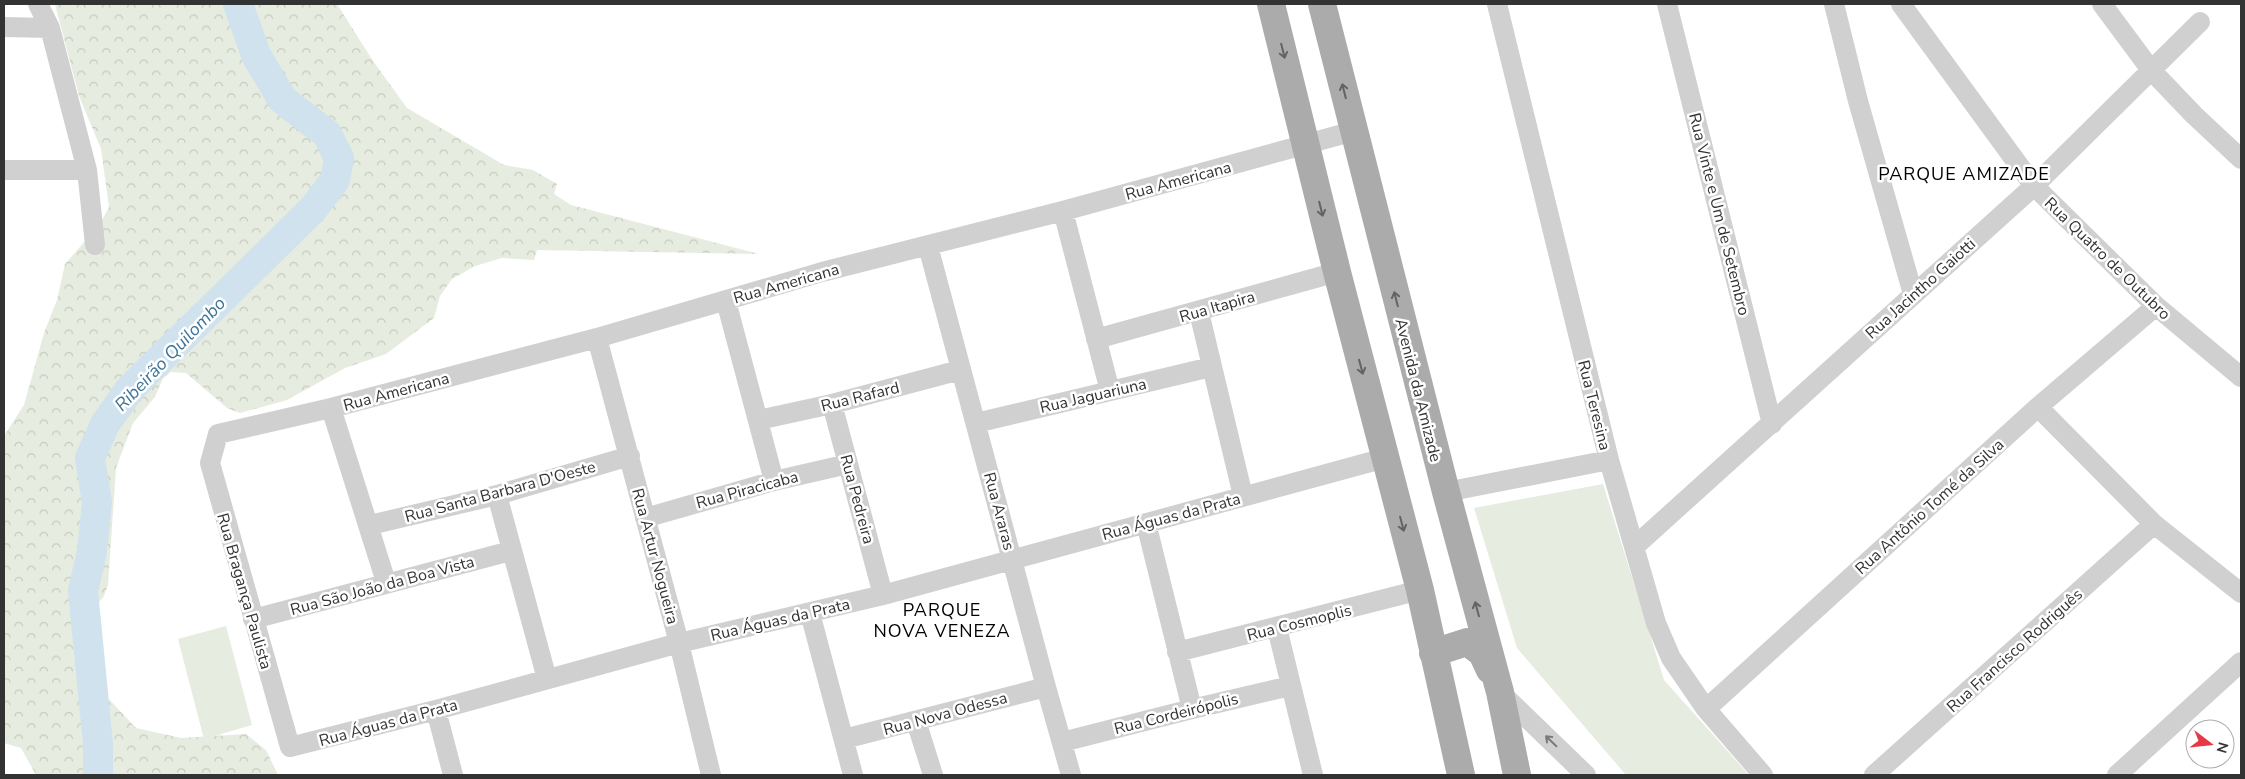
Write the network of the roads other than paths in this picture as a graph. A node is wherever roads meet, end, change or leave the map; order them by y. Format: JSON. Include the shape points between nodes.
{"nodes":[{"id":1,"x":38,"y":4,"type":"edge"},
{"id":2,"x":1271,"y":4,"type":"edge"},
{"id":3,"x":1322,"y":4,"type":"edge"},
{"id":4,"x":1497,"y":4,"type":"edge"},
{"id":5,"x":1667,"y":4,"type":"edge"},
{"id":6,"x":1834,"y":4,"type":"edge"},
{"id":7,"x":1901,"y":4,"type":"edge"},
{"id":8,"x":2102,"y":4,"type":"edge"},
{"id":9,"x":2200,"y":22,"type":"dead end"},
{"id":10,"x":4,"y":27,"type":"edge"},
{"id":11,"x":50,"y":28,"type":"junction"},
{"id":12,"x":2151,"y":70,"type":"junction"},
{"id":13,"x":1354,"y":131,"type":"junction"},
{"id":14,"x":1306,"y":146,"type":"junction"},
{"id":15,"x":2241,"y":158,"type":"edge"},
{"id":16,"x":4,"y":170,"type":"edge"},
{"id":17,"x":86,"y":170,"type":"junction"},
{"id":18,"x":2034,"y":186,"type":"junction"},
{"id":19,"x":1063,"y":211,"type":"junction"},
{"id":20,"x":95,"y":244,"type":"dead end"},
{"id":21,"x":928,"y":246,"type":"junction"},
{"id":22,"x":1336,"y":272,"type":"junction"},
{"id":23,"x":1913,"y":294,"type":"junction"},
{"id":24,"x":726,"y":301,"type":"junction"},
{"id":25,"x":2156,"y":306,"type":"junction"},
{"id":26,"x":1199,"y":312,"type":"junction"},
{"id":27,"x":597,"y":338,"type":"junction"},
{"id":28,"x":1096,"y":339,"type":"junction"},
{"id":29,"x":1211,"y":367,"type":"junction"},
{"id":30,"x":960,"y":370,"type":"junction"},
{"id":31,"x":2241,"y":377,"type":"edge"},
{"id":32,"x":1110,"y":391,"type":"junction"},
{"id":33,"x":832,"y":404,"type":"junction"},
{"id":34,"x":2038,"y":407,"type":"junction"},
{"id":35,"x":331,"y":408,"type":"junction"},
{"id":36,"x":759,"y":420,"type":"junction"},
{"id":37,"x":976,"y":423,"type":"junction"},
{"id":38,"x":1772,"y":424,"type":"junction"},
{"id":39,"x":218,"y":434,"type":"joint"},
{"id":40,"x":630,"y":456,"type":"junction"},
{"id":41,"x":1385,"y":458,"type":"junction"},
{"id":42,"x":1609,"y":460,"type":"junction"},
{"id":43,"x":848,"y":464,"type":"junction"},
{"id":44,"x":774,"y":481,"type":"junction"},
{"id":45,"x":1446,"y":492,"type":"junction"},
{"id":46,"x":497,"y":495,"type":"junction"},
{"id":47,"x":1243,"y":496,"type":"junction"},
{"id":48,"x":645,"y":518,"type":"junction"},
{"id":49,"x":1146,"y":523,"type":"junction"},
{"id":50,"x":2154,"y":524,"type":"junction"},
{"id":51,"x":370,"y":525,"type":"junction"},
{"id":52,"x":1634,"y":547,"type":"junction"},
{"id":53,"x":511,"y":551,"type":"junction"},
{"id":54,"x":1013,"y":558,"type":"junction"},
{"id":55,"x":386,"y":582,"type":"junction"},
{"id":56,"x":1420,"y":590,"type":"junction"},
{"id":57,"x":2241,"y":593,"type":"edge"},
{"id":58,"x":883,"y":595,"type":"junction"},
{"id":59,"x":810,"y":613,"type":"junction"},
{"id":60,"x":253,"y":619,"type":"junction"},
{"id":61,"x":1277,"y":628,"type":"junction"},
{"id":62,"x":680,"y":642,"type":"junction"},
{"id":63,"x":1177,"y":652,"type":"junction"},
{"id":64,"x":1433,"y":653,"type":"junction"},
{"id":65,"x":2241,"y":662,"type":"edge"},
{"id":66,"x":547,"y":680,"type":"junction"},
{"id":67,"x":1290,"y":686,"type":"junction"},
{"id":68,"x":1046,"y":687,"type":"junction"},
{"id":69,"x":1500,"y":692,"type":"junction"},
{"id":70,"x":1192,"y":709,"type":"junction"},
{"id":71,"x":1706,"y":709,"type":"junction"},
{"id":72,"x":436,"y":710,"type":"junction"},
{"id":73,"x":916,"y":720,"type":"junction"},
{"id":74,"x":844,"y":739,"type":"junction"},
{"id":75,"x":1062,"y":742,"type":"junction"},
{"id":76,"x":290,"y":747,"type":"joint"},
{"id":77,"x":707,"y":774,"type":"edge"},
{"id":78,"x":453,"y":775,"type":"edge"},
{"id":79,"x":853,"y":775,"type":"edge"},
{"id":80,"x":933,"y":775,"type":"edge"},
{"id":81,"x":1071,"y":775,"type":"edge"},
{"id":82,"x":1313,"y":775,"type":"edge"},
{"id":83,"x":1461,"y":775,"type":"edge"},
{"id":84,"x":1517,"y":775,"type":"edge"},
{"id":85,"x":1586,"y":775,"type":"edge"},
{"id":86,"x":1763,"y":775,"type":"edge"},
{"id":87,"x":1874,"y":775,"type":"edge"},
{"id":88,"x":2117,"y":775,"type":"edge"}],
"edges":[{"from":1,"to":11,"type":"street"},
{"from":2,"to":14,"type":"main road","one_way":true},
{"from":13,"to":3,"type":"main road","name":"Avenida da Amizade","one_way":true},
{"from":4,"to":42,"type":"street","name":"Rua Teresina"},
{"from":5,"to":38,"type":"street","name":"Rua Vinte e Um de Setembro"},
{"from":6,"to":23,"type":"street","via":[[1858,102]]},
{"from":7,"to":18,"type":"street","name":"Rua Quatro de Outubro"},
{"from":8,"to":12,"type":"street"},
{"from":9,"to":12,"type":"street","name":"Rua Jacintho Gaiotti"},
{"from":10,"to":11,"type":"street"},
{"from":11,"to":17,"type":"street"},
{"from":12,"to":15,"type":"street"},
{"from":12,"to":18,"type":"street","name":"Rua Jacintho Gaiotti"},
{"from":13,"to":14,"type":"street","name":"Rua Americana"},
{"from":45,"to":13,"type":"main road","name":"Avenida da Amizade","one_way":true},
{"from":14,"to":19,"type":"street","name":"Rua Americana"},
{"from":14,"to":22,"type":"main road","one_way":true},
{"from":16,"to":17,"type":"street"},
{"from":17,"to":20,"type":"street"},
{"from":18,"to":23,"type":"street","name":"Rua Jacintho Gaiotti"},
{"from":18,"to":25,"type":"street","name":"Rua Quatro de Outubro"},
{"from":19,"to":21,"type":"street","name":"Rua Americana"},
{"from":19,"to":28,"type":"street"},
{"from":21,"to":24,"type":"street","name":"Rua Americana","via":[[822,272]]},
{"from":21,"to":30,"type":"street","name":"Rua Araras"},
{"from":22,"to":26,"type":"street","name":"Rua Itapira"},
{"from":22,"to":41,"type":"main road","one_way":true},
{"from":23,"to":38,"type":"street","name":"Rua Jacintho Gaiotti"},
{"from":24,"to":27,"type":"street","name":"Rua Americana"},
{"from":24,"to":36,"type":"street"},
{"from":25,"to":31,"type":"street","name":"Rua Quatro de Outubro"},
{"from":25,"to":34,"type":"street","name":"Rua Antônio Tomé da Silva"},
{"from":26,"to":28,"type":"street","name":"Rua Itapira"},
{"from":26,"to":29,"type":"street"},
{"from":27,"to":35,"type":"street","name":"Rua Americana"},
{"from":27,"to":40,"type":"street","name":"Rua Artur Nogueira"},
{"from":28,"to":32,"type":"street"},
{"from":29,"to":32,"type":"street","name":"Rua Jaguariuna"},
{"from":29,"to":47,"type":"street"},
{"from":30,"to":33,"type":"street","name":"Rua Rafard"},
{"from":30,"to":37,"type":"street","name":"Rua Araras"},
{"from":32,"to":37,"type":"street","name":"Rua Jaguariuna"},
{"from":33,"to":36,"type":"street","name":"Rua Rafard"},
{"from":33,"to":43,"type":"street","name":"Rua Pedreira"},
{"from":34,"to":50,"type":"street"},
{"from":34,"to":71,"type":"street","name":"Rua Antônio Tomé da Silva"},
{"from":35,"to":39,"type":"street","name":"Rua Americana"},
{"from":35,"to":51,"type":"street"},
{"from":36,"to":44,"type":"street"},
{"from":37,"to":54,"type":"street","name":"Rua Araras"},
{"from":38,"to":52,"type":"street","name":"Rua Jacintho Gaiotti"},
{"from":39,"to":60,"type":"street","name":"Rua Bragança Paulista","via":[[210,463]]},
{"from":40,"to":46,"type":"street","name":"Rua Santa Barbara D'Oeste"},
{"from":40,"to":48,"type":"street","name":"Rua Artur Nogueira"},
{"from":41,"to":47,"type":"street","name":"Rua Águas da Prata"},
{"from":41,"to":56,"type":"main road","one_way":true},
{"from":42,"to":45,"type":"street"},
{"from":42,"to":52,"type":"street","name":"Rua Teresina"},
{"from":43,"to":44,"type":"street","name":"Rua Piracicaba"},
{"from":43,"to":58,"type":"street","name":"Rua Pedreira"},
{"from":44,"to":48,"type":"street","name":"Rua Piracicaba"},
{"from":69,"to":45,"type":"main road","name":"Avenida da Amizade","one_way":true},
{"from":46,"to":51,"type":"street","name":"Rua Santa Barbara D'Oeste"},
{"from":46,"to":53,"type":"street"},
{"from":47,"to":49,"type":"street","name":"Rua Águas da Prata"},
{"from":48,"to":62,"type":"street","name":"Rua Artur Nogueira"},
{"from":49,"to":54,"type":"street","name":"Rua Águas da Prata"},
{"from":49,"to":63,"type":"street"},
{"from":50,"to":57,"type":"street"},
{"from":50,"to":87,"type":"street","name":"Rua Francisco Rodriguês"},
{"from":51,"to":55,"type":"street"},
{"from":52,"to":71,"type":"street","name":"Rua Teresina","via":[[1656,623],[1671,658]]},
{"from":53,"to":55,"type":"street","name":"Rua São João da Boa Vista"},
{"from":53,"to":66,"type":"street"},
{"from":54,"to":58,"type":"street","name":"Rua Águas da Prata"},
{"from":54,"to":68,"type":"street","name":"Rua Araras"},
{"from":55,"to":60,"type":"street","name":"Rua São João da Boa Vista"},
{"from":56,"to":61,"type":"street","name":"Rua Cosmoplis"},
{"from":56,"to":64,"type":"main road"},
{"from":58,"to":59,"type":"street","name":"Rua Águas da Prata"},
{"from":59,"to":62,"type":"street","name":"Rua Águas da Prata"},
{"from":59,"to":74,"type":"street"},
{"from":60,"to":76,"type":"street","name":"Rua Bragança Paulista"},
{"from":61,"to":63,"type":"street","name":"Rua Cosmoplis"},
{"from":61,"to":67,"type":"street"},
{"from":62,"to":66,"type":"street","name":"Rua Águas da Prata"},
{"from":62,"to":77,"type":"street","name":"Rua Artur Nogueira"},
{"from":63,"to":70,"type":"street"},
{"from":64,"to":69,"type":"main road","via":[[1467,642],[1474,645],[1482,653]]},
{"from":64,"to":83,"type":"main road"},
{"from":65,"to":88,"type":"street"},
{"from":66,"to":72,"type":"street","name":"Rua Águas da Prata"},
{"from":67,"to":70,"type":"street","name":"Rua Cordeirópolis"},
{"from":67,"to":82,"type":"street"},
{"from":68,"to":73,"type":"street","name":"Rua Nova Odessa"},
{"from":68,"to":75,"type":"street","name":"Rua Araras"},
{"from":69,"to":84,"type":"main road","name":"Avenida da Amizade"},
{"from":85,"to":69,"type":"street","one_way":true},
{"from":70,"to":75,"type":"street","name":"Rua Cordeirópolis"},
{"from":71,"to":86,"type":"street","name":"Rua Teresina"},
{"from":72,"to":76,"type":"street","name":"Rua Águas da Prata"},
{"from":72,"to":78,"type":"street"},
{"from":73,"to":74,"type":"street","name":"Rua Nova Odessa"},
{"from":73,"to":80,"type":"street"},
{"from":74,"to":79,"type":"street"},
{"from":75,"to":81,"type":"street","name":"Rua Araras"}]}
